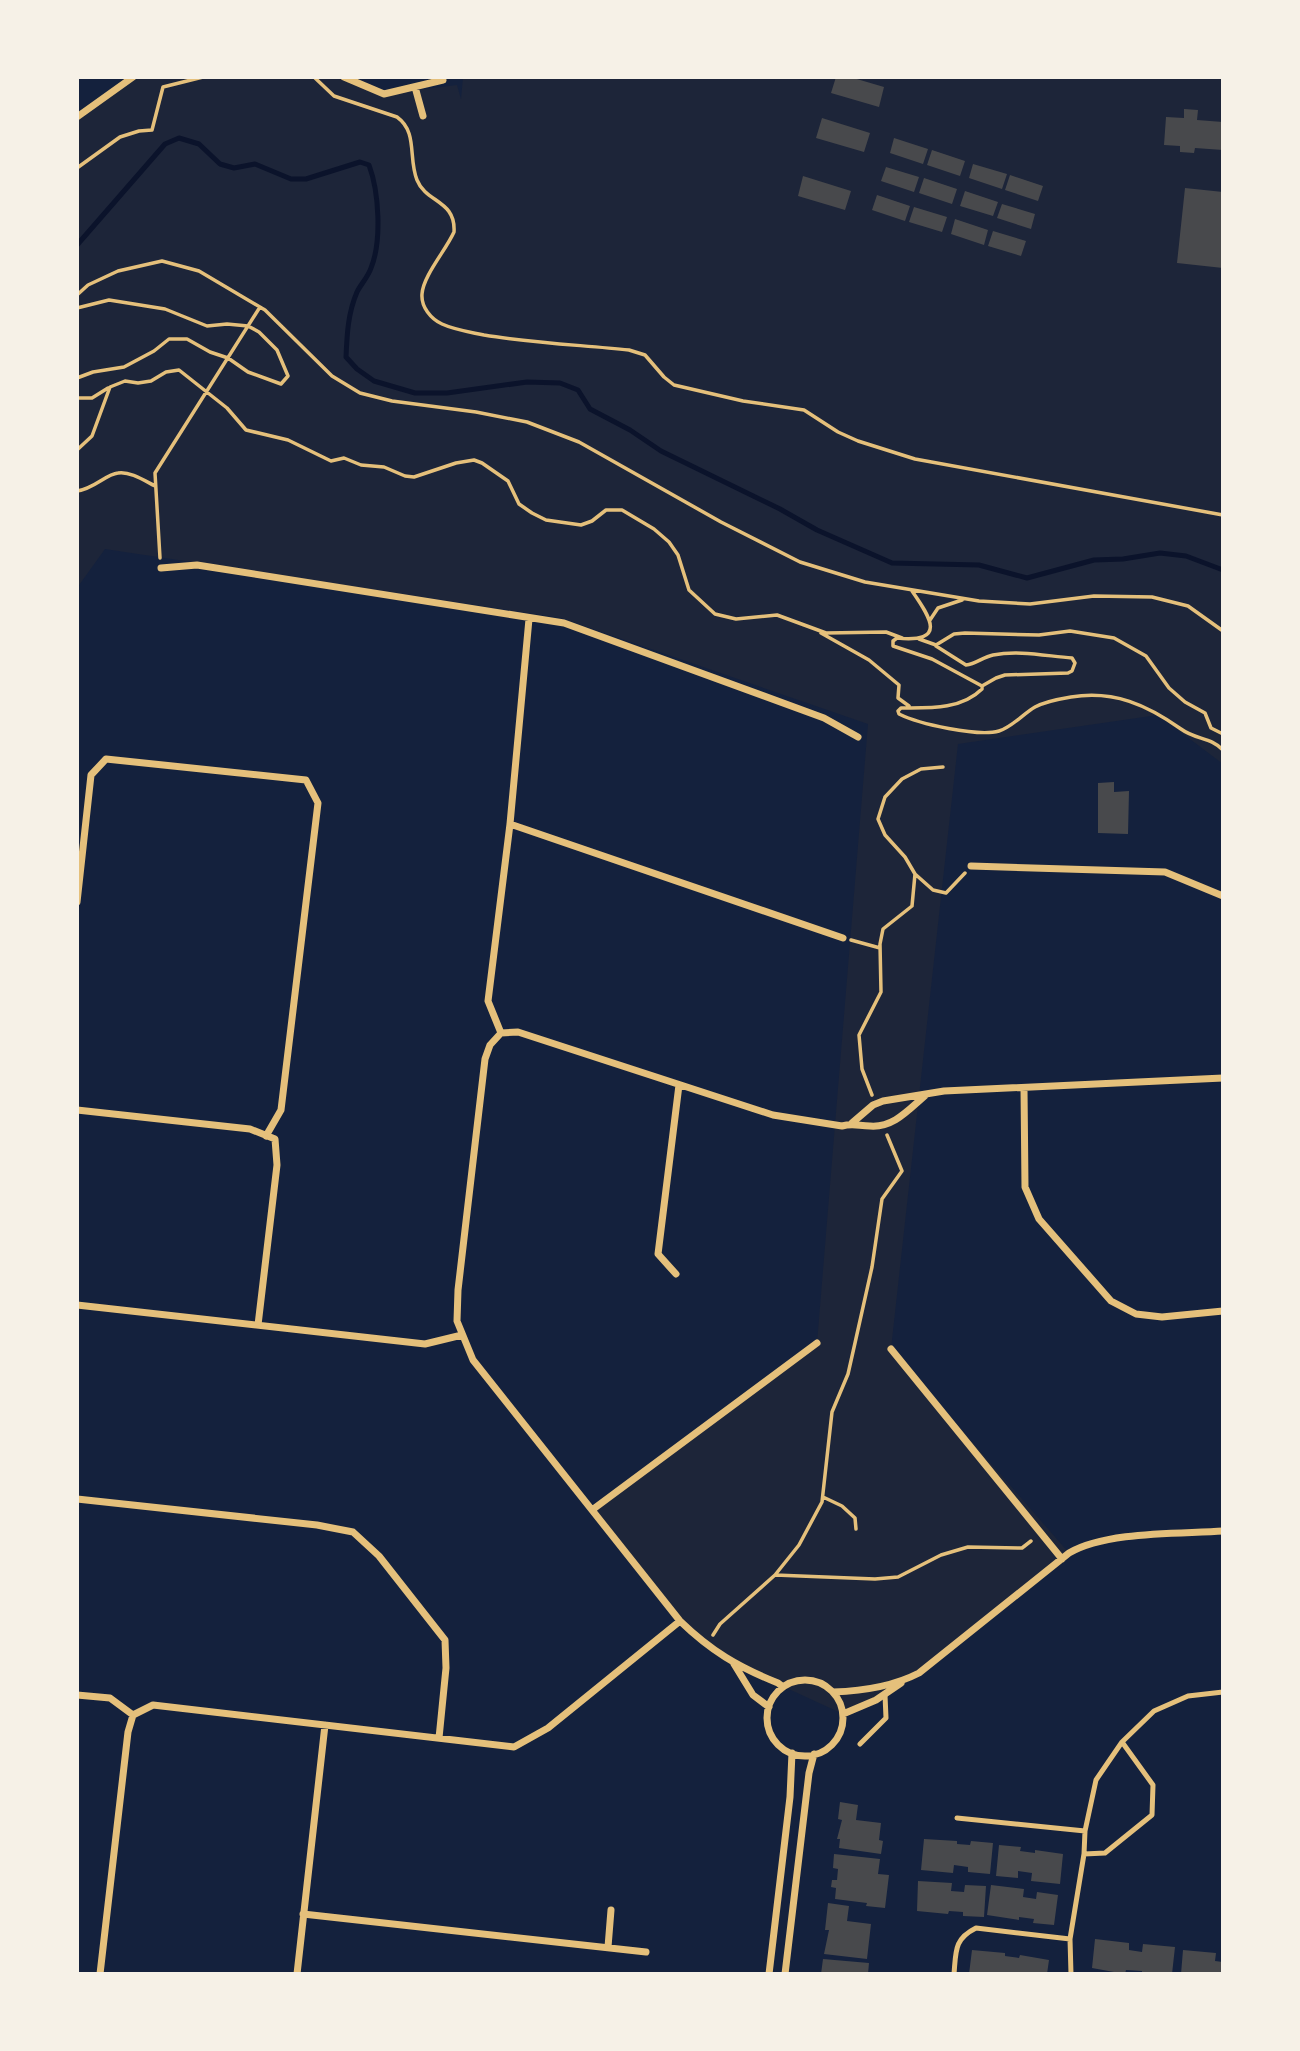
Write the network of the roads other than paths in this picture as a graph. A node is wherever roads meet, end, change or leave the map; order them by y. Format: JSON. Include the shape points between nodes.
{"nodes":[{"id":1,"x":133,"y":77,"type":"edge"},
{"id":2,"x":344,"y":77,"type":"edge"},
{"id":3,"x":443,"y":80,"type":"dead end"},
{"id":4,"x":415,"y":87,"type":"junction"},
{"id":5,"x":423,"y":116,"type":"dead end"},
{"id":6,"x":77,"y":117,"type":"edge"},
{"id":7,"x":160,"y":568,"type":"road end"},
{"id":8,"x":529,"y":618,"type":"junction"},
{"id":9,"x":858,"y":737,"type":"dead end"},
{"id":10,"x":510,"y":824,"type":"junction"},
{"id":11,"x":971,"y":866,"type":"road end"},
{"id":12,"x":1223,"y":896,"type":"edge"},
{"id":13,"x":77,"y":902,"type":"edge"},
{"id":14,"x":843,"y":938,"type":"road end"},
{"id":15,"x":501,"y":1033,"type":"junction"},
{"id":16,"x":1223,"y":1078,"type":"edge"},
{"id":17,"x":679,"y":1085,"type":"junction"},
{"id":18,"x":1024,"y":1087,"type":"junction"},
{"id":19,"x":927,"y":1094,"type":"junction"},
{"id":20,"x":77,"y":1110,"type":"edge"},
{"id":21,"x":852,"y":1123,"type":"junction"},
{"id":22,"x":266,"y":1136,"type":"junction"},
{"id":23,"x":676,"y":1274,"type":"dead end"},
{"id":24,"x":77,"y":1306,"type":"edge"},
{"id":25,"x":1223,"y":1311,"type":"edge"},
{"id":26,"x":258,"y":1325,"type":"junction"},
{"id":27,"x":462,"y":1335,"type":"junction"},
{"id":28,"x":817,"y":1343,"type":"dead end"},
{"id":29,"x":891,"y":1349,"type":"dead end"},
{"id":30,"x":77,"y":1499,"type":"edge"},
{"id":31,"x":592,"y":1510,"type":"junction"},
{"id":32,"x":1223,"y":1531,"type":"edge"},
{"id":33,"x":1062,"y":1559,"type":"junction"},
{"id":34,"x":680,"y":1621,"type":"junction"},
{"id":35,"x":734,"y":1664,"type":"junction"},
{"id":36,"x":907,"y":1679,"type":"junction"},
{"id":37,"x":783,"y":1687,"type":"junction"},
{"id":38,"x":833,"y":1692,"type":"junction"},
{"id":39,"x":1223,"y":1692,"type":"edge"},
{"id":40,"x":77,"y":1695,"type":"edge"},
{"id":41,"x":886,"y":1695,"type":"junction"},
{"id":42,"x":769,"y":1707,"type":"junction"},
{"id":43,"x":843,"y":1714,"type":"junction"},
{"id":44,"x":133,"y":1715,"type":"junction"},
{"id":45,"x":325,"y":1725,"type":"junction"},
{"id":46,"x":439,"y":1738,"type":"junction"},
{"id":47,"x":1122,"y":1742,"type":"junction"},
{"id":48,"x":860,"y":1744,"type":"dead end"},
{"id":49,"x":792,"y":1753,"type":"junction"},
{"id":50,"x":814,"y":1754,"type":"junction"},
{"id":51,"x":957,"y":1818,"type":"dead end"},
{"id":52,"x":1085,"y":1831,"type":"junction"},
{"id":53,"x":1084,"y":1854,"type":"junction"},
{"id":54,"x":611,"y":1910,"type":"dead end"},
{"id":55,"x":303,"y":1914,"type":"junction"},
{"id":56,"x":1070,"y":1939,"type":"junction"},
{"id":57,"x":608,"y":1947,"type":"junction"},
{"id":58,"x":646,"y":1952,"type":"dead end"},
{"id":59,"x":100,"y":1974,"type":"edge"},
{"id":60,"x":297,"y":1974,"type":"edge"},
{"id":61,"x":769,"y":1974,"type":"edge"},
{"id":62,"x":785,"y":1974,"type":"edge"},
{"id":63,"x":954,"y":1974,"type":"edge"},
{"id":64,"x":1071,"y":1974,"type":"edge"}],
"edges":[{"from":1,"to":6,"type":"street"},
{"from":2,"to":4,"type":"street","via":[[384,94]]},
{"from":3,"to":4,"type":"street"},
{"from":4,"to":5,"type":"street"},
{"from":7,"to":8,"type":"street","via":[[197,565]]},
{"from":8,"to":9,"type":"street","via":[[564,623],[824,718]]},
{"from":8,"to":10,"type":"street"},
{"from":10,"to":14,"type":"street"},
{"from":10,"to":15,"type":"street","via":[[488,1000]]},
{"from":11,"to":12,"type":"street","via":[[1165,872]]},
{"from":13,"to":22,"type":"street","via":[[91,775],[106,759],[306,780],[318,803],[281,1110]]},
{"from":15,"to":17,"type":"street","via":[[518,1032]]},
{"from":15,"to":27,"type":"street","via":[[485,1059],[458,1290],[457,1321]]},
{"from":16,"to":18,"type":"street"},
{"from":17,"to":21,"type":"street","via":[[773,1115],[842,1126]]},
{"from":17,"to":23,"type":"street","via":[[658,1254]]},
{"from":18,"to":19,"type":"street"},
{"from":18,"to":25,"type":"street","via":[[1025,1187],[1039,1219],[1111,1301],[1136,1314],[1162,1317]]},
{"from":19,"to":21,"type":"street","via":[[875,1104]]},
{"from":19,"to":21,"type":"street","via":[[884,1126]]},
{"from":20,"to":22,"type":"street","via":[[250,1129]]},
{"from":22,"to":26,"type":"street","via":[[275,1139],[277,1165]]},
{"from":24,"to":26,"type":"street"},
{"from":26,"to":27,"type":"street","via":[[425,1344]]},
{"from":27,"to":31,"type":"street","via":[[473,1360]]},
{"from":28,"to":31,"type":"street"},
{"from":29,"to":33,"type":"street"},
{"from":30,"to":46,"type":"street","via":[[353,1532],[379,1556],[444,1640]]},
{"from":31,"to":34,"type":"street"},
{"from":32,"to":33,"type":"street","via":[[1099,1539]]},
{"from":33,"to":36,"type":"street"},
{"from":34,"to":35,"type":"street"},
{"from":34,"to":46,"type":"street","via":[[548,1728],[514,1747]]},
{"from":35,"to":37,"type":"street"},
{"from":35,"to":42,"type":"street","via":[[753,1695]]},
{"from":36,"to":38,"type":"street","via":[[871,1689]]},
{"from":36,"to":41,"type":"street"},
{"from":37,"to":38,"type":"street","via":[[811,1681]]},
{"from":37,"to":42,"type":"street"},
{"from":38,"to":43,"type":"street"},
{"from":39,"to":47,"type":"lane","via":[[1188,1696],[1154,1711]]},
{"from":40,"to":44,"type":"street","via":[[110,1698]]},
{"from":41,"to":43,"type":"street"},
{"from":41,"to":48,"type":"lane","via":[[886,1718]]},
{"from":42,"to":49,"type":"street","via":[[770,1731]]},
{"from":43,"to":50,"type":"street","via":[[834,1742]]},
{"from":44,"to":45,"type":"street","via":[[153,1705]]},
{"from":44,"to":59,"type":"street"},
{"from":45,"to":46,"type":"street"},
{"from":45,"to":55,"type":"street"},
{"from":47,"to":52,"type":"lane","via":[[1096,1780]]},
{"from":47,"to":53,"type":"lane","via":[[1153,1785],[1152,1815],[1105,1853]]},
{"from":49,"to":50,"type":"street"},
{"from":49,"to":61,"type":"street"},
{"from":50,"to":62,"type":"street"},
{"from":51,"to":52,"type":"lane"},
{"from":52,"to":53,"type":"lane"},
{"from":53,"to":56,"type":"lane"},
{"from":54,"to":57,"type":"street"},
{"from":55,"to":57,"type":"street"},
{"from":55,"to":60,"type":"street"},
{"from":56,"to":63,"type":"lane","via":[[976,1928],[963,1935]]},
{"from":56,"to":64,"type":"lane"},
{"from":57,"to":58,"type":"street"}]}
